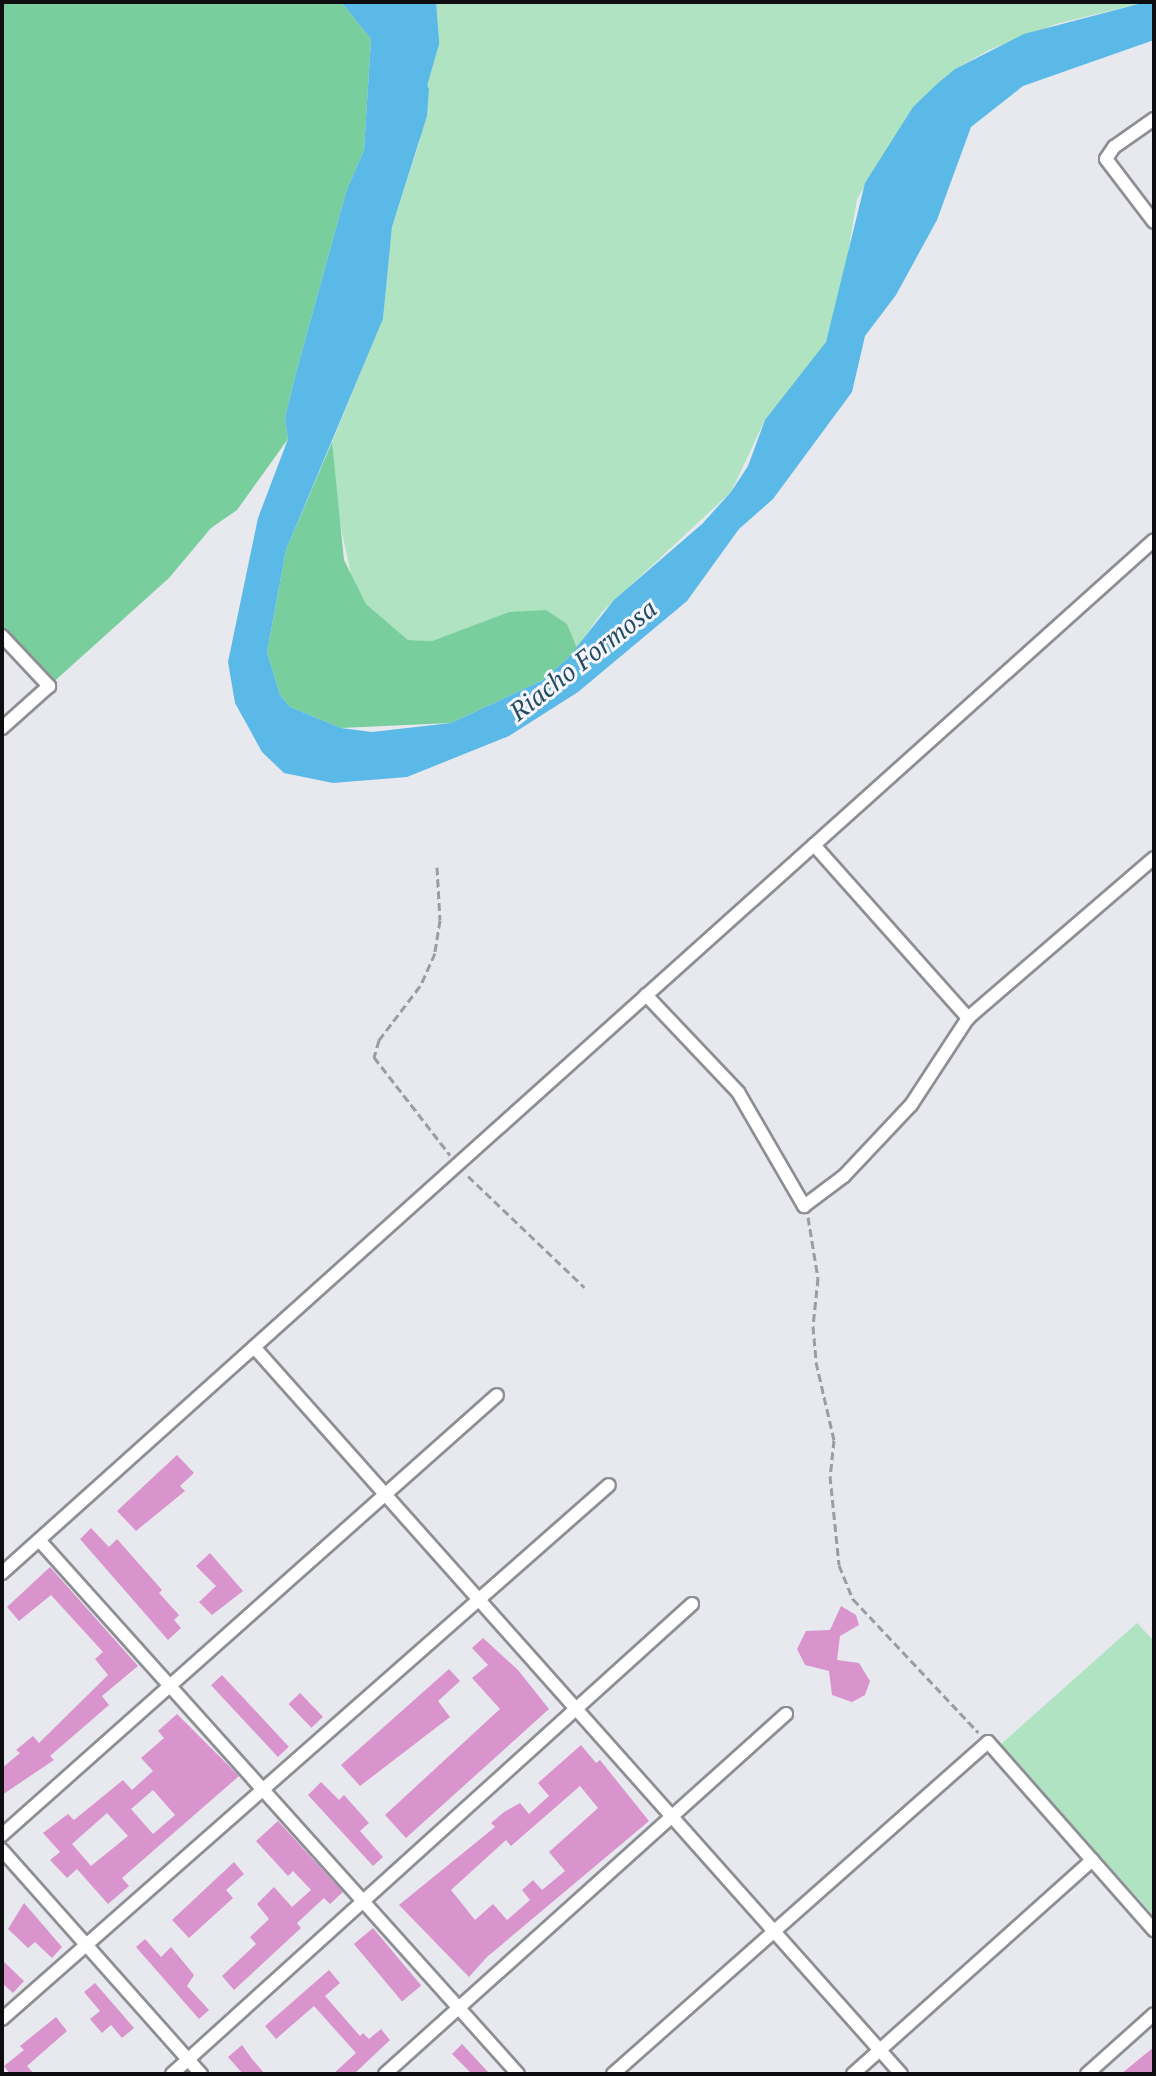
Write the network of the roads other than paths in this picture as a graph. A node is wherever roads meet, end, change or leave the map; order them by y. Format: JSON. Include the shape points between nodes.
{"nodes":[{"id":1,"x":1154,"y":119,"type":"edge"},
{"id":2,"x":1154,"y":222,"type":"edge"},
{"id":3,"x":1154,"y":540,"type":"edge"},
{"id":4,"x":2,"y":636,"type":"edge"},
{"id":5,"x":2,"y":728,"type":"edge"},
{"id":6,"x":814,"y":845,"type":"junction"},
{"id":7,"x":1154,"y":858,"type":"edge"},
{"id":8,"x":646,"y":995,"type":"junction"},
{"id":9,"x":968,"y":1018,"type":"junction"},
{"id":10,"x":254,"y":1347,"type":"junction"},
{"id":11,"x":497,"y":1395,"type":"dead end"},
{"id":12,"x":609,"y":1485,"type":"dead end"},
{"id":13,"x":385,"y":1494,"type":"junction"},
{"id":14,"x":39,"y":1540,"type":"junction"},
{"id":15,"x":2,"y":1573,"type":"edge"},
{"id":16,"x":479,"y":1600,"type":"junction"},
{"id":17,"x":692,"y":1604,"type":"dead end"},
{"id":18,"x":170,"y":1686,"type":"junction"},
{"id":19,"x":577,"y":1710,"type":"junction"},
{"id":20,"x":786,"y":1714,"type":"dead end"},
{"id":21,"x":263,"y":1789,"type":"junction"},
{"id":22,"x":672,"y":1817,"type":"junction"},
{"id":23,"x":2,"y":1835,"type":"edge"},
{"id":24,"x":2,"y":1850,"type":"edge"},
{"id":25,"x":1092,"y":1860,"type":"junction"},
{"id":26,"x":363,"y":1902,"type":"junction"},
{"id":27,"x":1154,"y":1930,"type":"edge"},
{"id":28,"x":774,"y":1931,"type":"junction"},
{"id":29,"x":86,"y":1945,"type":"junction"},
{"id":30,"x":459,"y":2008,"type":"junction"},
{"id":31,"x":1154,"y":2014,"type":"edge"},
{"id":32,"x":2,"y":2019,"type":"edge"},
{"id":33,"x":880,"y":2050,"type":"junction"},
{"id":34,"x":188,"y":2059,"type":"junction"},
{"id":35,"x":172,"y":2074,"type":"edge"},
{"id":36,"x":201,"y":2074,"type":"edge"},
{"id":37,"x":385,"y":2074,"type":"edge"},
{"id":38,"x":518,"y":2074,"type":"edge"},
{"id":39,"x":613,"y":2074,"type":"edge"},
{"id":40,"x":853,"y":2074,"type":"edge"},
{"id":41,"x":901,"y":2074,"type":"edge"},
{"id":42,"x":1087,"y":2074,"type":"edge"}],
"edges":[{"from":1,"to":2,"type":"street","via":[[1114,147],[1106,159]]},
{"from":3,"to":6,"type":"street"},
{"from":4,"to":5,"type":"street","via":[[49,686]]},
{"from":6,"to":8,"type":"street"},
{"from":6,"to":9,"type":"street"},
{"from":7,"to":9,"type":"street"},
{"from":8,"to":9,"type":"street","via":[[738,1092],[804,1206],[844,1176],[911,1105]]},
{"from":8,"to":10,"type":"street"},
{"from":10,"to":13,"type":"street"},
{"from":10,"to":14,"type":"street"},
{"from":11,"to":13,"type":"street"},
{"from":12,"to":16,"type":"street"},
{"from":13,"to":16,"type":"street"},
{"from":13,"to":18,"type":"street"},
{"from":14,"to":15,"type":"street"},
{"from":14,"to":18,"type":"street"},
{"from":16,"to":19,"type":"street"},
{"from":16,"to":21,"type":"street"},
{"from":17,"to":19,"type":"street"},
{"from":18,"to":21,"type":"street"},
{"from":18,"to":23,"type":"street"},
{"from":19,"to":22,"type":"street"},
{"from":19,"to":26,"type":"street"},
{"from":20,"to":22,"type":"street"},
{"from":21,"to":26,"type":"street"},
{"from":21,"to":29,"type":"street"},
{"from":22,"to":28,"type":"street"},
{"from":22,"to":30,"type":"street"},
{"from":24,"to":29,"type":"street"},
{"from":25,"to":27,"type":"street"},
{"from":25,"to":28,"type":"street","via":[[988,1742]]},
{"from":25,"to":33,"type":"street"},
{"from":26,"to":30,"type":"street"},
{"from":26,"to":34,"type":"street"},
{"from":28,"to":33,"type":"street"},
{"from":28,"to":39,"type":"street"},
{"from":29,"to":32,"type":"street"},
{"from":29,"to":34,"type":"street"},
{"from":30,"to":37,"type":"street"},
{"from":30,"to":38,"type":"street"},
{"from":31,"to":42,"type":"street"},
{"from":33,"to":40,"type":"street"},
{"from":33,"to":41,"type":"street"},
{"from":34,"to":35,"type":"street"},
{"from":34,"to":36,"type":"street"}]}
